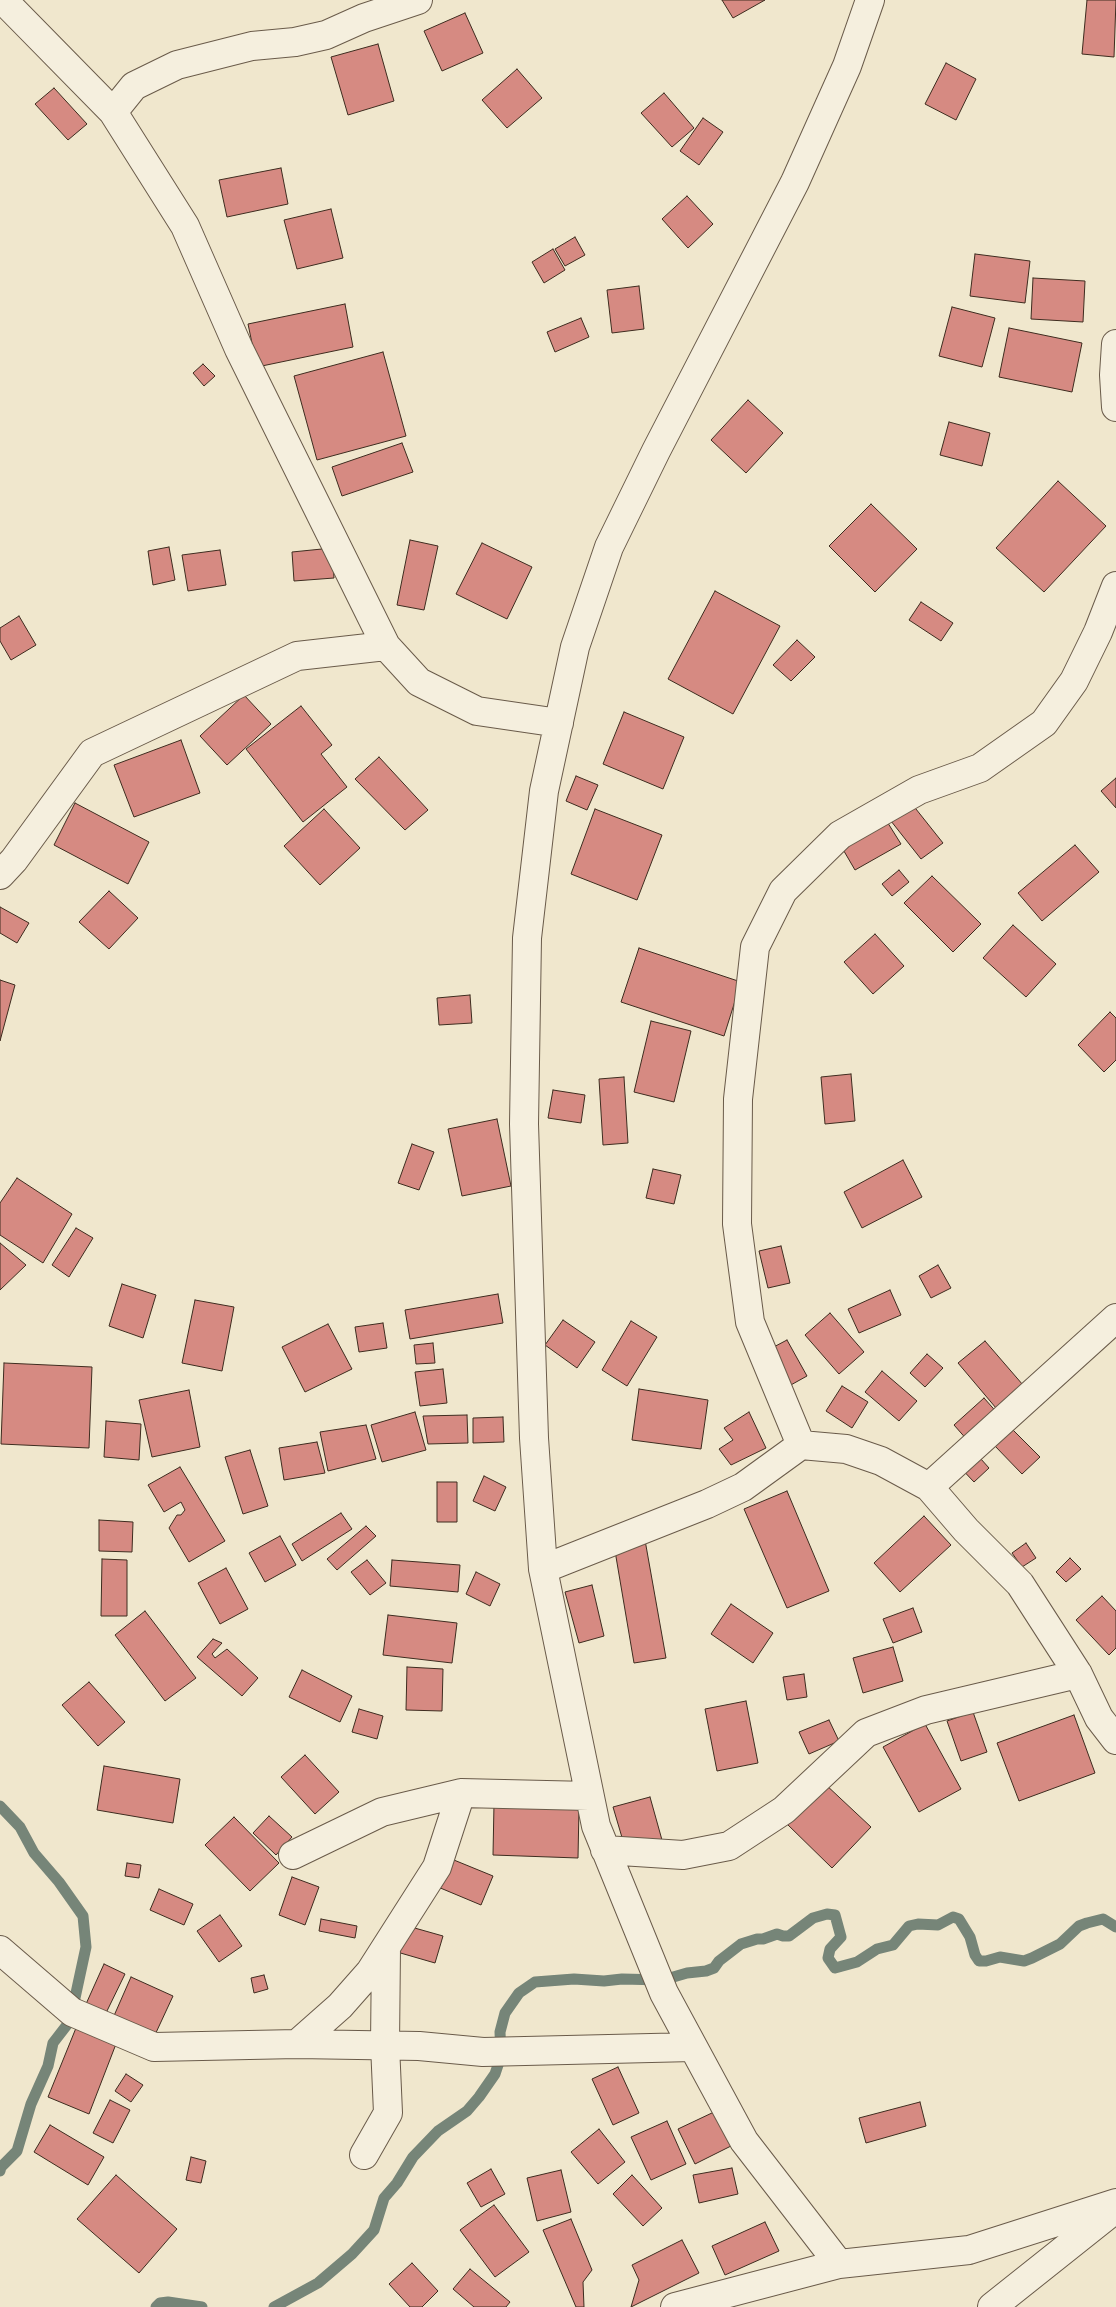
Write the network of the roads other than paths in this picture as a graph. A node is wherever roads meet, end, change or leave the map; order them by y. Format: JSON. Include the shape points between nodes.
{"nodes":[{"id":1,"x":3,"y":0,"type":"edge"},
{"id":2,"x":418,"y":0,"type":"edge"},
{"id":3,"x":870,"y":0,"type":"edge"},
{"id":4,"x":113,"y":112,"type":"junction"},
{"id":5,"x":1116,"y":344,"type":"edge"},
{"id":6,"x":1116,"y":407,"type":"edge"},
{"id":7,"x":1116,"y":586,"type":"edge"},
{"id":8,"x":386,"y":646,"type":"junction"},
{"id":9,"x":559,"y":723,"type":"junction"},
{"id":10,"x":0,"y":875,"type":"edge"},
{"id":11,"x":1116,"y":1318,"type":"edge"},
{"id":12,"x":801,"y":1444,"type":"junction"},
{"id":13,"x":929,"y":1487,"type":"junction"},
{"id":14,"x":543,"y":1569,"type":"junction"},
{"id":15,"x":1078,"y":1674,"type":"junction"},
{"id":16,"x":1116,"y":1740,"type":"edge"},
{"id":17,"x":461,"y":1793,"type":"junction"},
{"id":18,"x":589,"y":1796,"type":"junction"},
{"id":19,"x":605,"y":1850,"type":"junction"},
{"id":20,"x":292,"y":1855,"type":"dead end"},
{"id":21,"x":386,"y":1948,"type":"junction"},
{"id":22,"x":0,"y":1950,"type":"edge"},
{"id":23,"x":297,"y":2044,"type":"junction"},
{"id":24,"x":385,"y":2045,"type":"junction"},
{"id":25,"x":693,"y":2047,"type":"junction"},
{"id":26,"x":364,"y":2155,"type":"dead end"},
{"id":27,"x":1116,"y":2203,"type":"edge"},
{"id":28,"x":1116,"y":2208,"type":"edge"},
{"id":29,"x":838,"y":2264,"type":"junction"},
{"id":30,"x":674,"y":2307,"type":"edge"},
{"id":31,"x":992,"y":2307,"type":"edge"}],
"edges":[{"from":1,"to":4,"type":"street"},
{"from":2,"to":4,"type":"street","via":[[326,35],[252,46],[177,65],[134,86]]},
{"from":3,"to":9,"type":"street","via":[[847,66],[795,182],[609,547],[575,647]]},
{"from":4,"to":8,"type":"street","via":[[185,226],[239,349]]},
{"from":5,"to":6,"type":"street"},
{"from":7,"to":12,"type":"street","via":[[1074,681],[1044,723],[980,768],[919,790],[840,835],[783,891],[755,947],[738,1099],[737,1224],[750,1322]]},
{"from":8,"to":9,"type":"street","via":[[418,682],[477,711]]},
{"from":8,"to":10,"type":"street","via":[[297,656],[92,753]]},
{"from":9,"to":14,"type":"street","via":[[544,791],[526,948],[524,1124],[528,1289]]},
{"from":11,"to":13,"type":"street"},
{"from":12,"to":13,"type":"street","via":[[846,1448],[881,1461]]},
{"from":12,"to":14,"type":"street","via":[[743,1487]]},
{"from":13,"to":15,"type":"street","via":[[1020,1584]]},
{"from":14,"to":18,"type":"street"},
{"from":15,"to":16,"type":"street","via":[[1099,1718]]},
{"from":15,"to":19,"type":"street","via":[[926,1710],[866,1734],[784,1810],[729,1846],[683,1855]]},
{"from":17,"to":18,"type":"street"},
{"from":17,"to":20,"type":"street","via":[[382,1812]]},
{"from":17,"to":21,"type":"street","via":[[437,1867]]},
{"from":18,"to":19,"type":"street"},
{"from":19,"to":25,"type":"street","via":[[659,1981]]},
{"from":21,"to":23,"type":"street","via":[[340,2006]]},
{"from":21,"to":24,"type":"street"},
{"from":22,"to":23,"type":"street","via":[[72,2012],[154,2047]]},
{"from":23,"to":24,"type":"street"},
{"from":24,"to":25,"type":"street","via":[[483,2052]]},
{"from":24,"to":26,"type":"street","via":[[388,2113]]},
{"from":25,"to":29,"type":"street","via":[[744,2141]]},
{"from":27,"to":29,"type":"street","via":[[969,2250]]},
{"from":28,"to":31,"type":"street"},
{"from":29,"to":30,"type":"street"}]}
